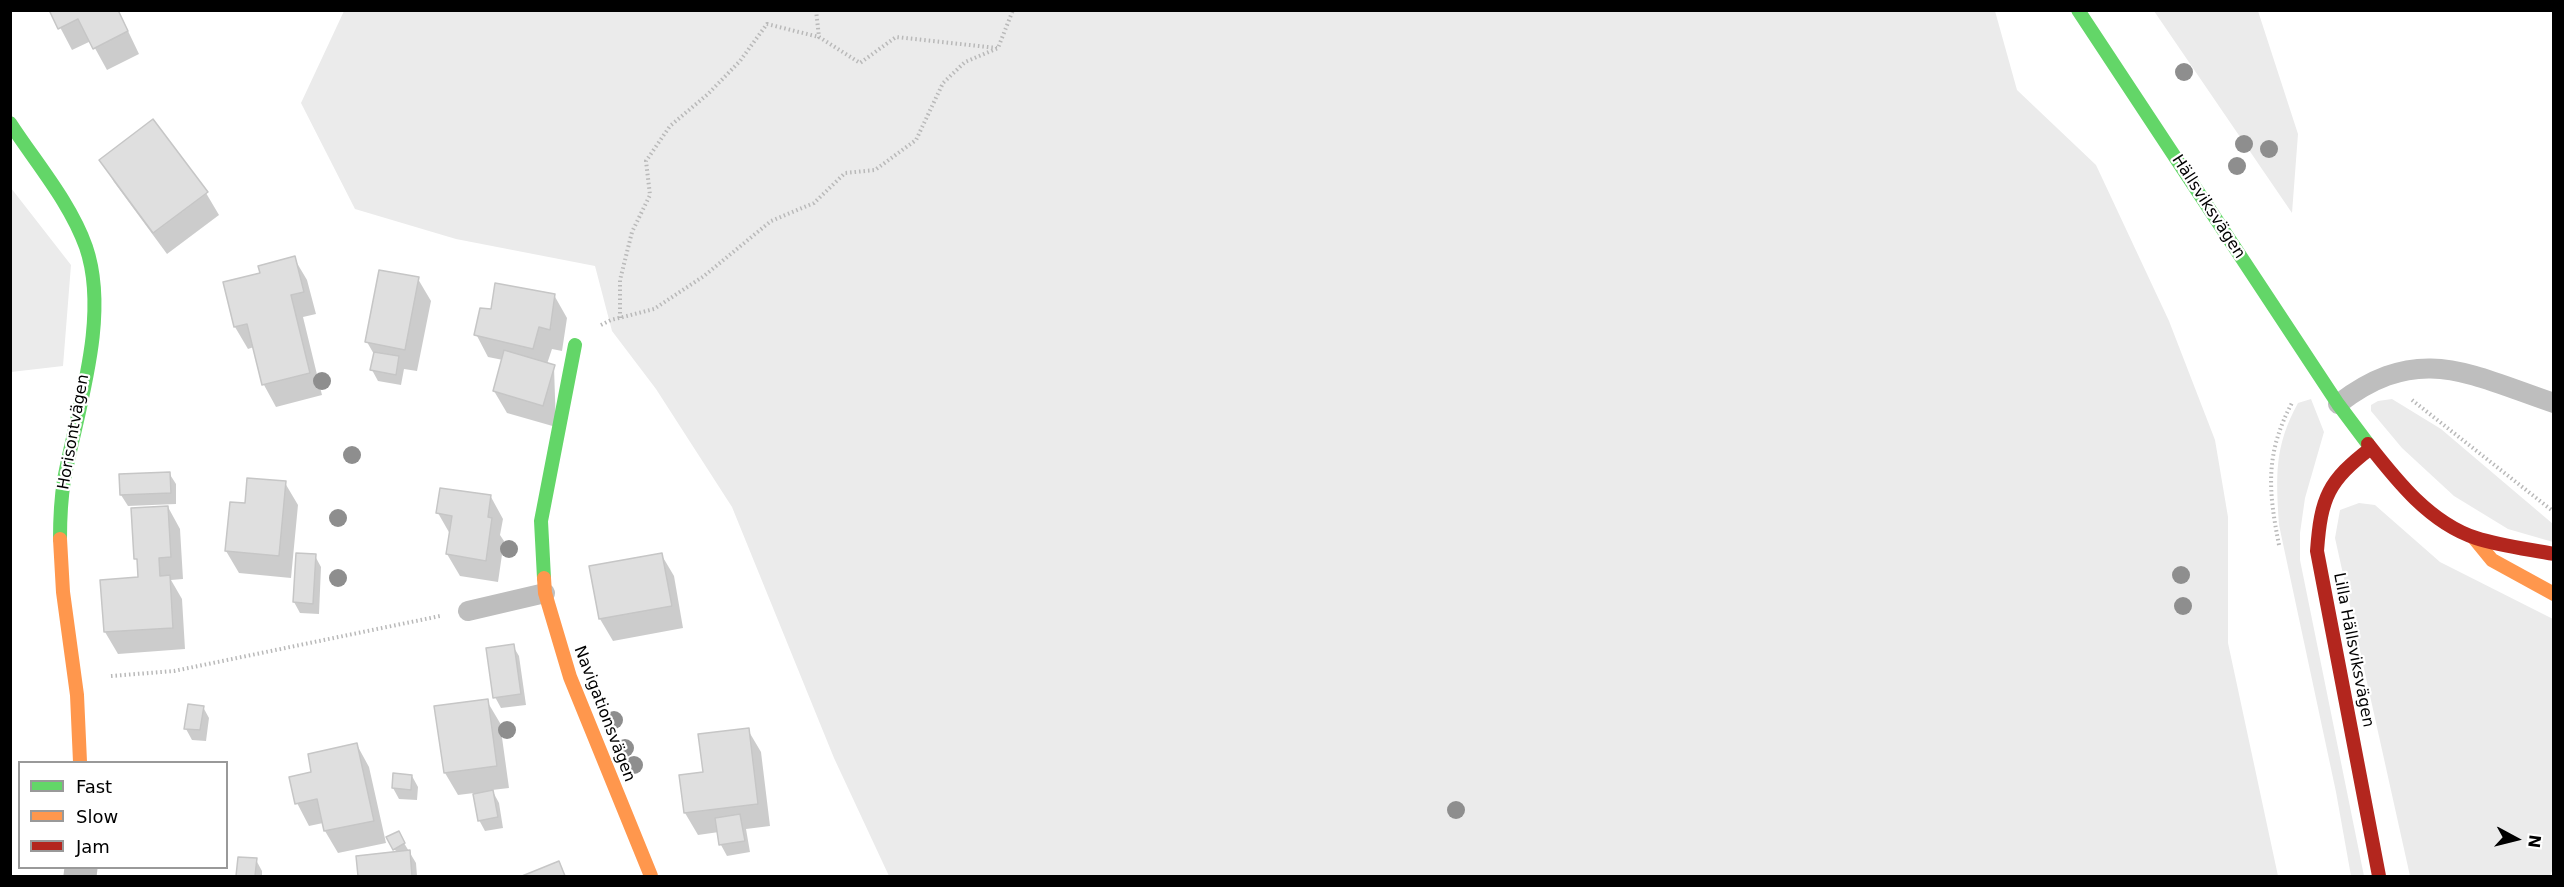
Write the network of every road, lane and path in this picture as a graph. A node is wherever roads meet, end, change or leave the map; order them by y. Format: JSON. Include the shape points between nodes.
{"nodes":[{"id":1,"x":816,"y":10,"type":"edge"},
{"id":2,"x":1013,"y":10,"type":"edge"},
{"id":3,"x":2078,"y":10,"type":"edge"},
{"id":4,"x":819,"y":37,"type":"junction"},
{"id":5,"x":998,"y":48,"type":"junction"},
{"id":6,"x":10,"y":123,"type":"edge"},
{"id":7,"x":620,"y":318,"type":"junction"},
{"id":8,"x":574,"y":345,"type":"joint"},
{"id":9,"x":2378,"y":378,"type":"junction"},
{"id":10,"x":2553,"y":403,"type":"edge"},
{"id":11,"x":2338,"y":404,"type":"junction"},
{"id":12,"x":2371,"y":448,"type":"junction"},
{"id":13,"x":2553,"y":512,"type":"edge"},
{"id":14,"x":2474,"y":538,"type":"junction"},
{"id":15,"x":2553,"y":554,"type":"edge"},
{"id":16,"x":545,"y":593,"type":"junction"},
{"id":17,"x":2553,"y":594,"type":"edge"},
{"id":18,"x":468,"y":611,"type":"joint"},
{"id":19,"x":101,"y":677,"type":"dead end"},
{"id":20,"x":80,"y":761,"type":"edge"},
{"id":21,"x":651,"y":876,"type":"edge"},
{"id":22,"x":2379,"y":876,"type":"edge"}],
"edges":[{"from":1,"to":4,"type":"path"},
{"from":2,"to":5,"type":"path"},
{"from":3,"to":11,"type":"street","name":"Hällsviksvägen"},
{"from":4,"to":5,"type":"path","via":[[860,63],[896,37]]},
{"from":4,"to":7,"type":"path","via":[[767,24],[740,61],[670,126],[646,161],[650,195],[630,242],[620,280]]},
{"from":5,"to":7,"type":"path","via":[[965,62],[943,83],[916,140],[875,170],[845,173],[814,203],[771,221],[704,276],[654,309]]},
{"from":6,"to":20,"type":"street","name":"Horisontvägen","via":[[75,222],[87,250],[92,276],[93,320],[64,484],[59,538],[76,686]]},
{"from":7,"to":8,"type":"path","via":[[595,328]]},
{"from":8,"to":16,"type":"street","name":"Navigationsvägen","via":[[541,521]]},
{"from":9,"to":10,"type":"lane","via":[[2431,366],[2466,373]]},
{"from":9,"to":11,"type":"lane"},
{"from":9,"to":13,"type":"path","via":[[2395,387]]},
{"from":11,"to":12,"type":"street","name":"Hällsviksvägen"},
{"from":12,"to":14,"type":"street","name":"Hällsviksvägen","via":[[2420,504]]},
{"from":12,"to":22,"type":"street","name":"Lilla Hällsviksvägen","via":[[2339,475],[2324,501],[2317,551]]},
{"from":14,"to":15,"type":"street","name":"Hällsviksvägen"},
{"from":14,"to":17,"type":"street","name":"Hällsviksvägen","via":[[2492,560]]},
{"from":16,"to":18,"type":"lane"},
{"from":16,"to":21,"type":"street","name":"Navigationsvägen","via":[[570,677]]},
{"from":18,"to":19,"type":"path","via":[[174,671]]}]}
